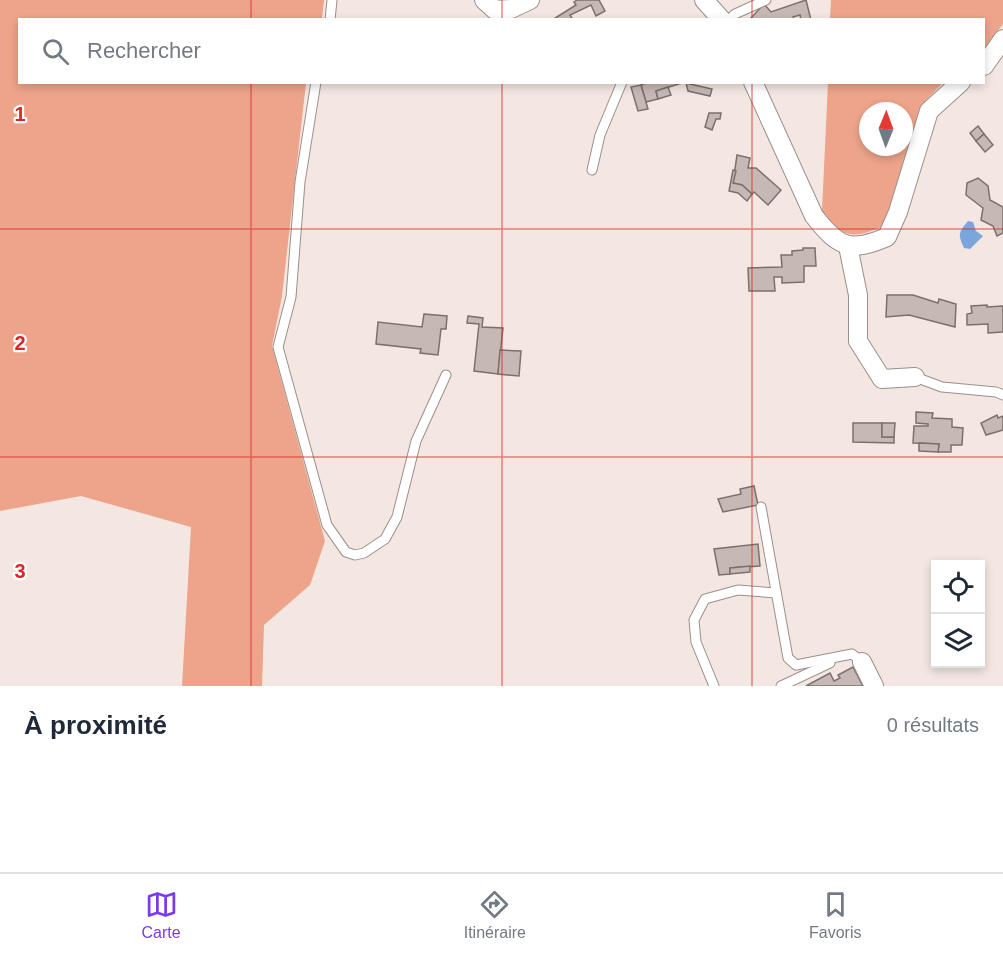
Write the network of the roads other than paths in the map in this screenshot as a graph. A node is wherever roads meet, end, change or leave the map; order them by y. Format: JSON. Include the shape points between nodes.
{"nodes":[{"id":1,"x":332,"y":0,"type":"edge"},
{"id":2,"x":484,"y":0,"type":"edge"},
{"id":3,"x":530,"y":0,"type":"edge"},
{"id":4,"x":704,"y":0,"type":"edge"},
{"id":5,"x":766,"y":0,"type":"edge"},
{"id":6,"x":330,"y":18,"type":"edge"},
{"id":7,"x":720,"y":18,"type":"edge"},
{"id":8,"x":731,"y":18,"type":"edge"},
{"id":9,"x":1003,"y":39,"type":"edge"},
{"id":10,"x":985,"y":65,"type":"edge"},
{"id":11,"x":316,"y":84,"type":"edge"},
{"id":12,"x":621,"y":84,"type":"edge"},
{"id":13,"x":754,"y":84,"type":"edge"},
{"id":14,"x":959,"y":84,"type":"edge"},
{"id":15,"x":592,"y":170,"type":"dead end"},
{"id":16,"x":848,"y":246,"type":"junction"},
{"id":17,"x":446,"y":375,"type":"dead end"},
{"id":18,"x":915,"y":377,"type":"joint"},
{"id":19,"x":1003,"y":395,"type":"edge"},
{"id":20,"x":761,"y":507,"type":"dead end"},
{"id":21,"x":776,"y":594,"type":"junction"},
{"id":22,"x":857,"y":658,"type":"junction"},
{"id":23,"x":714,"y":686,"type":"edge"},
{"id":24,"x":781,"y":686,"type":"edge"},
{"id":25,"x":874,"y":686,"type":"edge"}],
"edges":[{"from":1,"to":6,"type":"lane"},
{"from":2,"to":3,"type":"street","via":[[495,10],[511,9]]},
{"from":4,"to":7,"type":"street"},
{"from":5,"to":8,"type":"lane"},
{"from":9,"to":10,"type":"street"},
{"from":11,"to":17,"type":"lane","via":[[300,182],[291,297],[278,347],[327,525],[345,552],[364,553],[386,539],[397,517],[416,441]]},
{"from":12,"to":15,"type":"lane","via":[[600,135]]},
{"from":13,"to":16,"type":"street","via":[[814,216],[829,235]]},
{"from":14,"to":16,"type":"street","via":[[929,111],[887,237],[864,247]]},
{"from":16,"to":18,"type":"street","via":[[858,295],[858,341],[882,379]]},
{"from":18,"to":19,"type":"lane","via":[[942,387]]},
{"from":20,"to":21,"type":"lane"},
{"from":21,"to":22,"type":"lane","via":[[788,658],[796,665]]},
{"from":21,"to":23,"type":"lane","via":[[738,590],[705,599],[694,620],[696,642]]},
{"from":22,"to":24,"type":"lane"},
{"from":22,"to":25,"type":"street"}]}
